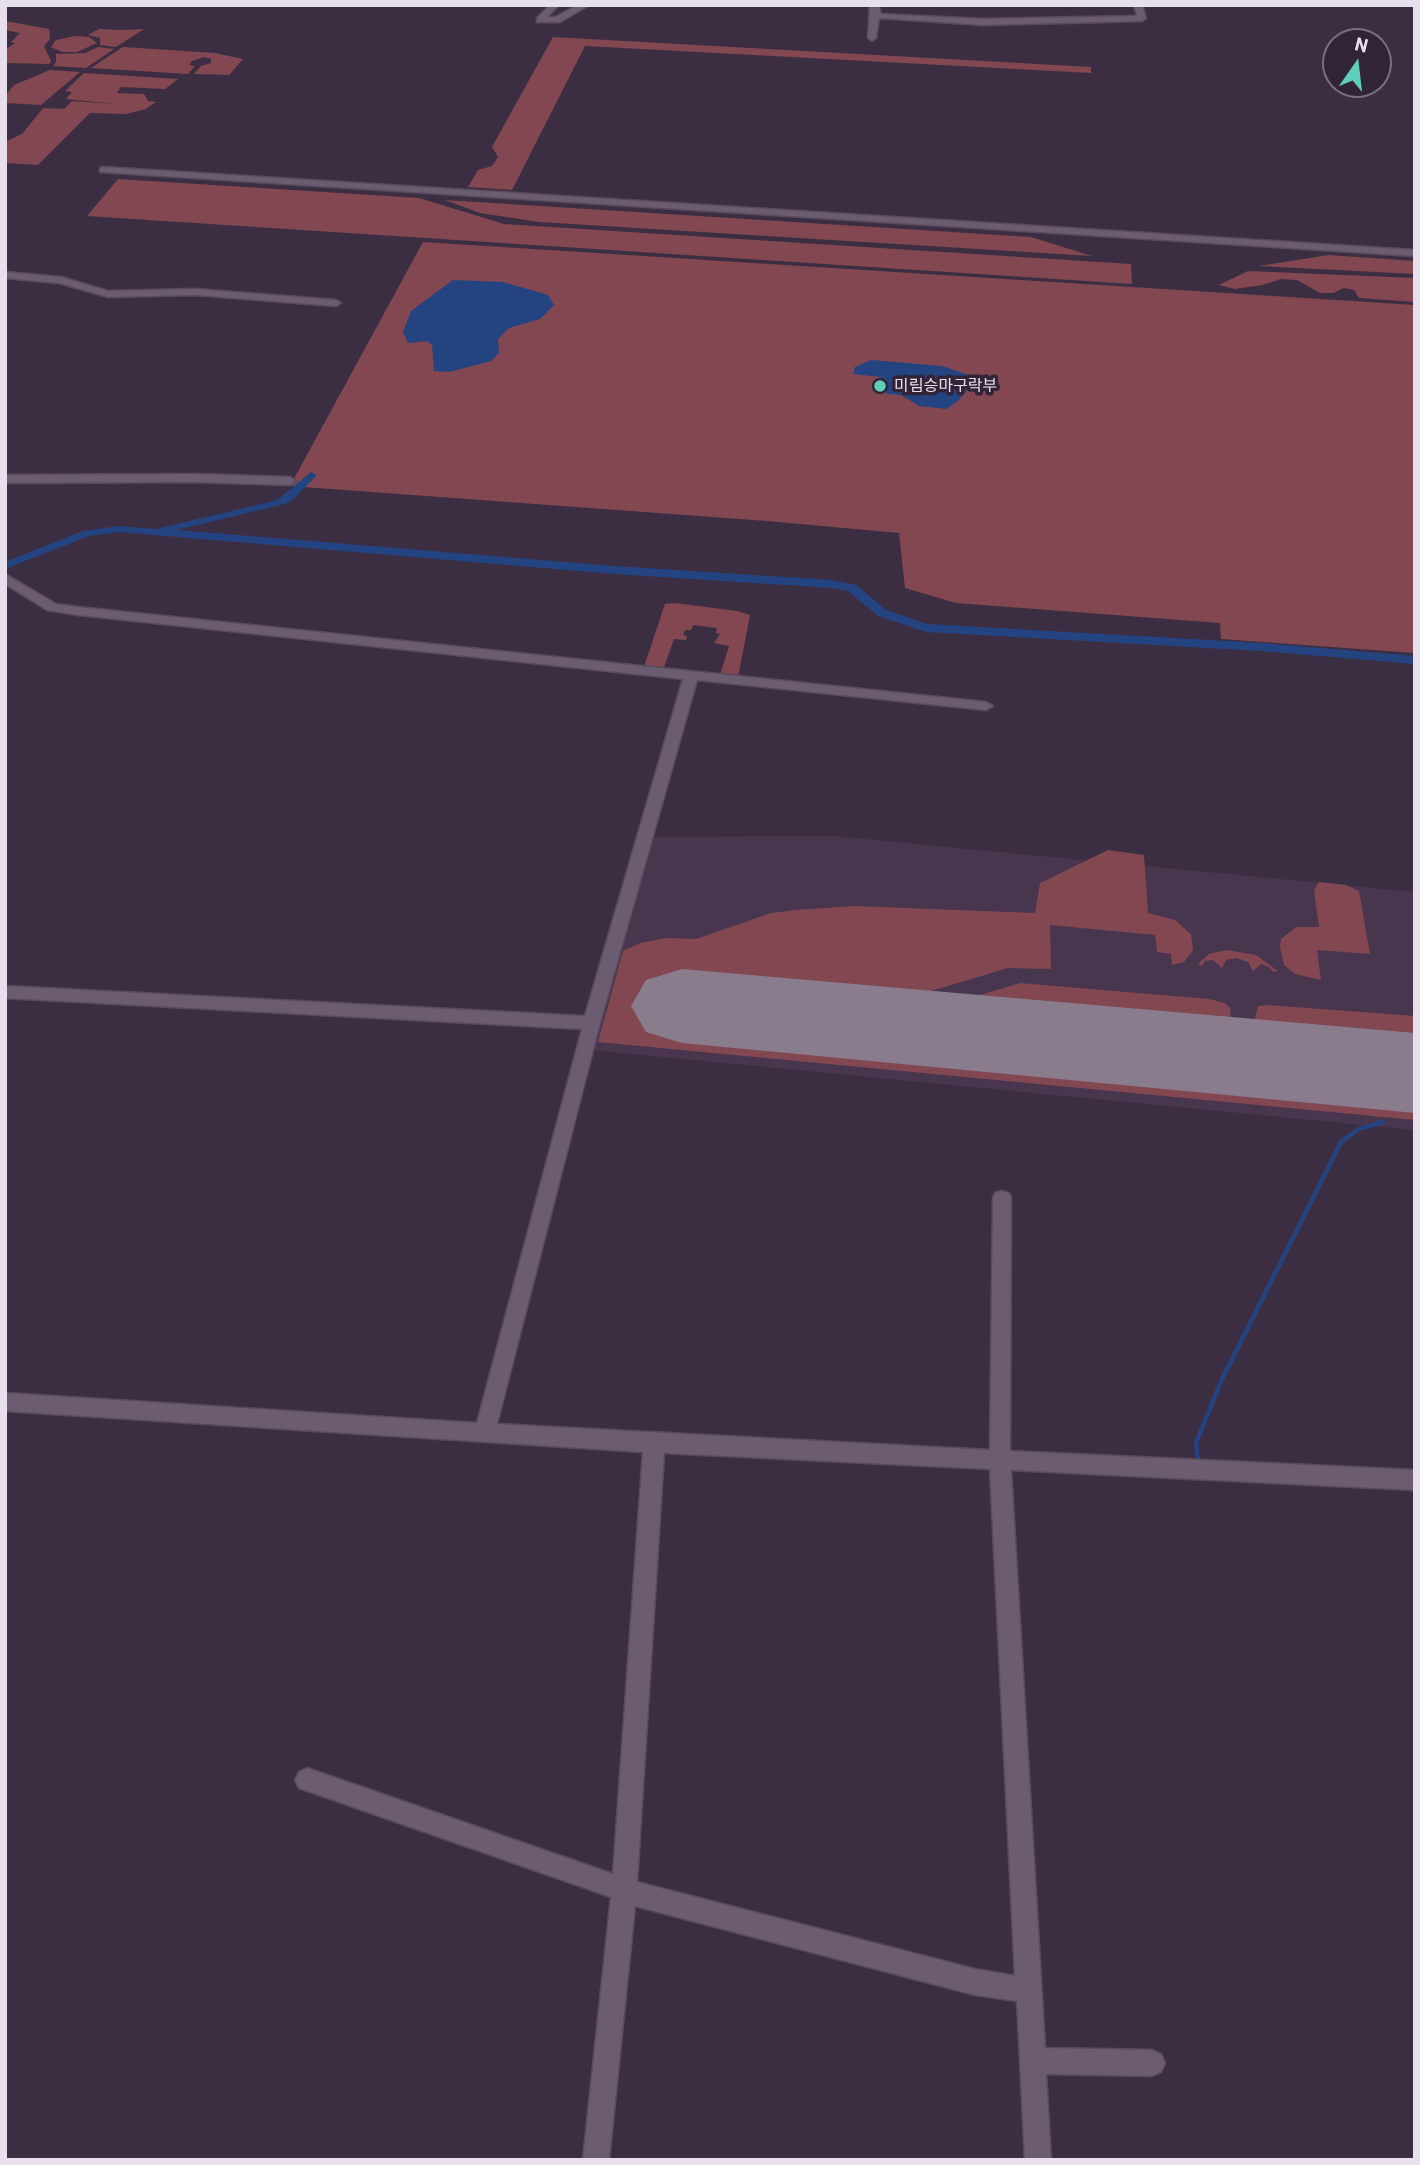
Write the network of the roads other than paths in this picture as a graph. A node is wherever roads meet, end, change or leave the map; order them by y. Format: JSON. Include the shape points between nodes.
{"nodes":[{"id":1,"x":555,"y":5,"type":"edge"},
{"id":2,"x":584,"y":5,"type":"edge"},
{"id":3,"x":1138,"y":5,"type":"edge"},
{"id":4,"x":875,"y":10,"type":"edge"},
{"id":5,"x":872,"y":38,"type":"dead end"},
{"id":6,"x":103,"y":170,"type":"dead end"},
{"id":7,"x":1415,"y":253,"type":"edge"},
{"id":8,"x":5,"y":275,"type":"edge"},
{"id":9,"x":336,"y":303,"type":"dead end"},
{"id":10,"x":5,"y":479,"type":"edge"},
{"id":11,"x":290,"y":481,"type":"dead end"},
{"id":12,"x":5,"y":578,"type":"edge"},
{"id":13,"x":691,"y":676,"type":"junction"},
{"id":14,"x":986,"y":706,"type":"dead end"},
{"id":15,"x":5,"y":992,"type":"edge"},
{"id":16,"x":592,"y":1023,"type":"junction"},
{"id":17,"x":1002,"y":1198,"type":"dead end"},
{"id":18,"x":5,"y":1402,"type":"edge"},
{"id":19,"x":484,"y":1434,"type":"junction"},
{"id":20,"x":654,"y":1444,"type":"junction"},
{"id":21,"x":1000,"y":1458,"type":"junction"},
{"id":22,"x":1415,"y":1480,"type":"edge"},
{"id":23,"x":307,"y":1780,"type":"dead end"},
{"id":24,"x":624,"y":1889,"type":"junction"},
{"id":25,"x":1030,"y":1991,"type":"junction"},
{"id":26,"x":1033,"y":2061,"type":"junction"},
{"id":27,"x":1152,"y":2063,"type":"dead end"},
{"id":28,"x":596,"y":2160,"type":"edge"},
{"id":29,"x":1038,"y":2160,"type":"edge"}],
"edges":[{"from":1,"to":2,"type":"street","via":[[540,20],[563,19]]},
{"from":3,"to":4,"type":"street","via":[[1142,18],[995,18]]},
{"from":4,"to":5,"type":"street"},
{"from":6,"to":7,"type":"street"},
{"from":8,"to":9,"type":"street","via":[[61,280],[108,294],[195,292]]},
{"from":10,"to":11,"type":"street"},
{"from":12,"to":13,"type":"street","via":[[52,607],[65,609]]},
{"from":13,"to":14,"type":"street"},
{"from":13,"to":16,"type":"street"},
{"from":15,"to":16,"type":"street"},
{"from":16,"to":19,"type":"street"},
{"from":17,"to":21,"type":"street"},
{"from":18,"to":19,"type":"street"},
{"from":19,"to":20,"type":"street"},
{"from":20,"to":21,"type":"street"},
{"from":20,"to":24,"type":"street"},
{"from":21,"to":22,"type":"street"},
{"from":21,"to":25,"type":"street"},
{"from":23,"to":24,"type":"street"},
{"from":24,"to":25,"type":"street","via":[[975,1982]]},
{"from":24,"to":28,"type":"street"},
{"from":25,"to":26,"type":"street"},
{"from":26,"to":27,"type":"street"},
{"from":26,"to":29,"type":"street"}]}
